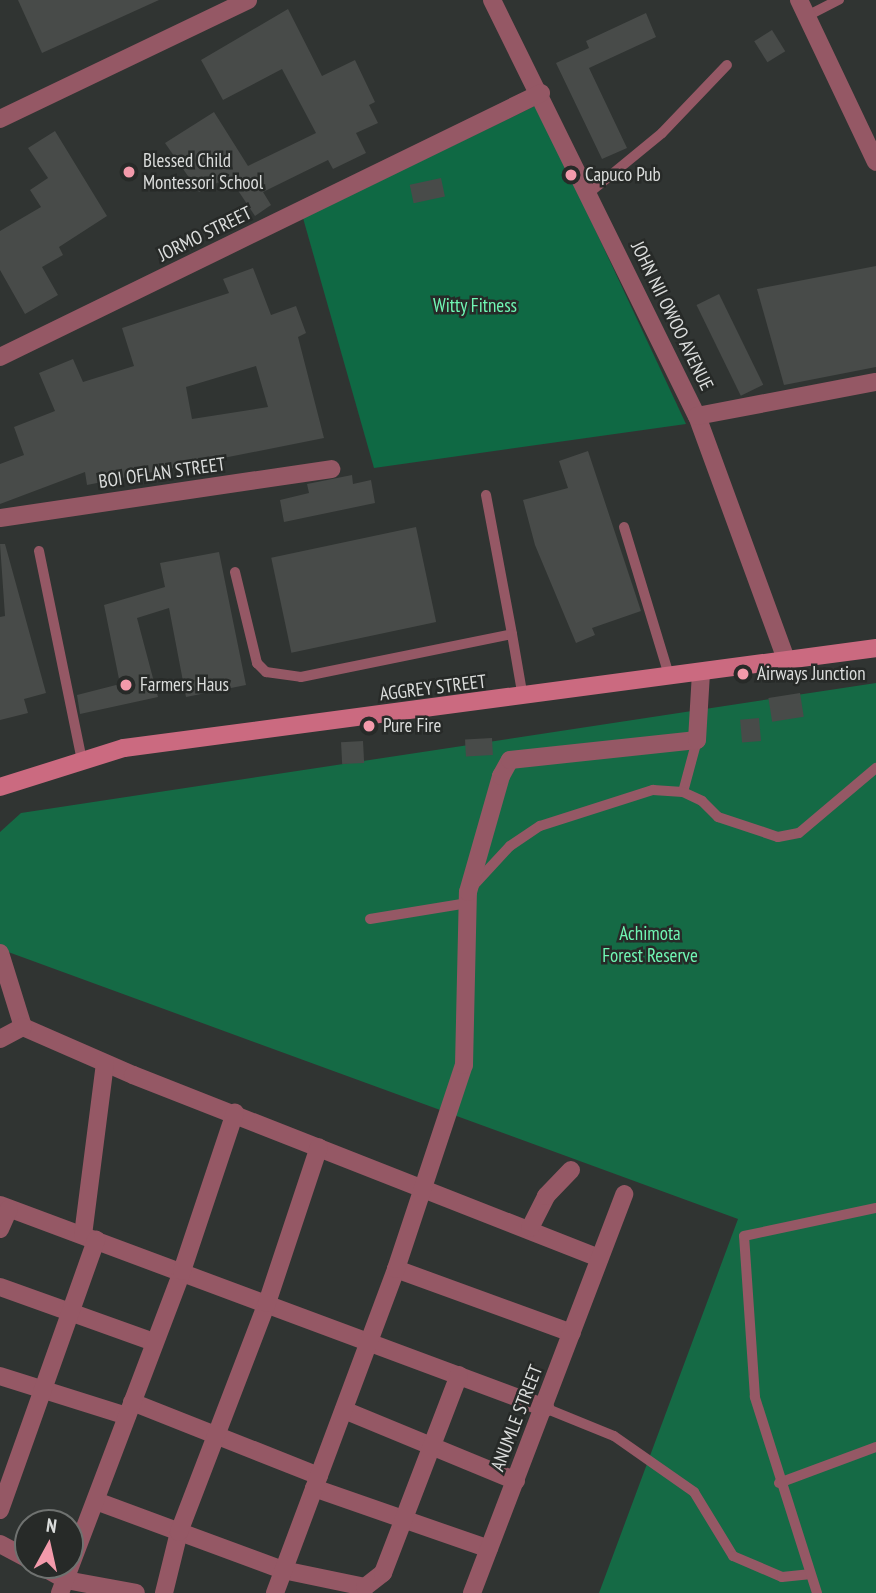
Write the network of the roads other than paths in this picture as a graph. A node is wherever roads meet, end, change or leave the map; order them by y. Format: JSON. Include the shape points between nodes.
{"nodes":[{"id":1,"x":248,"y":0,"type":"edge"},
{"id":2,"x":492,"y":0,"type":"edge"},
{"id":3,"x":839,"y":0,"type":"edge"},
{"id":4,"x":803,"y":8,"type":"edge"},
{"id":5,"x":727,"y":65,"type":"dead end"},
{"id":6,"x":541,"y":93,"type":"junction"},
{"id":7,"x":0,"y":119,"type":"edge"},
{"id":8,"x":876,"y":162,"type":"edge"},
{"id":9,"x":589,"y":193,"type":"junction"},
{"id":10,"x":0,"y":357,"type":"edge"},
{"id":11,"x":876,"y":382,"type":"edge"},
{"id":12,"x":697,"y":416,"type":"junction"},
{"id":13,"x":331,"y":469,"type":"dead end"},
{"id":14,"x":486,"y":495,"type":"dead end"},
{"id":15,"x":0,"y":518,"type":"edge"},
{"id":16,"x":624,"y":527,"type":"dead end"},
{"id":17,"x":39,"y":551,"type":"dead end"},
{"id":18,"x":235,"y":572,"type":"dead end"},
{"id":19,"x":512,"y":634,"type":"junction"},
{"id":20,"x":876,"y":648,"type":"edge"},
{"id":21,"x":787,"y":662,"type":"junction"},
{"id":22,"x":701,"y":673,"type":"junction"},
{"id":23,"x":670,"y":678,"type":"junction"},
{"id":24,"x":523,"y":698,"type":"junction"},
{"id":25,"x":697,"y":740,"type":"junction"},
{"id":26,"x":82,"y":761,"type":"junction"},
{"id":27,"x":876,"y":768,"type":"edge"},
{"id":28,"x":0,"y":787,"type":"edge"},
{"id":29,"x":683,"y":792,"type":"junction"},
{"id":30,"x":468,"y":897,"type":"junction"},
{"id":31,"x":370,"y":919,"type":"dead end"},
{"id":32,"x":0,"y":953,"type":"edge"},
{"id":33,"x":23,"y":1027,"type":"junction"},
{"id":34,"x":0,"y":1039,"type":"edge"},
{"id":35,"x":105,"y":1063,"type":"junction"},
{"id":36,"x":234,"y":1113,"type":"junction"},
{"id":37,"x":319,"y":1147,"type":"junction"},
{"id":38,"x":571,"y":1170,"type":"dead end"},
{"id":39,"x":422,"y":1188,"type":"junction"},
{"id":40,"x":624,"y":1194,"type":"dead end"},
{"id":41,"x":4,"y":1207,"type":"edge"},
{"id":42,"x":876,"y":1208,"type":"edge"},
{"id":43,"x":530,"y":1228,"type":"junction"},
{"id":44,"x":0,"y":1229,"type":"edge"},
{"id":45,"x":90,"y":1238,"type":"junction"},
{"id":46,"x":600,"y":1258,"type":"junction"},
{"id":47,"x":396,"y":1269,"type":"junction"},
{"id":48,"x":182,"y":1271,"type":"junction"},
{"id":49,"x":0,"y":1287,"type":"edge"},
{"id":50,"x":267,"y":1303,"type":"junction"},
{"id":51,"x":71,"y":1310,"type":"junction"},
{"id":52,"x":572,"y":1333,"type":"junction"},
{"id":53,"x":155,"y":1342,"type":"junction"},
{"id":54,"x":369,"y":1343,"type":"junction"},
{"id":55,"x":459,"y":1375,"type":"junction"},
{"id":56,"x":0,"y":1376,"type":"edge"},
{"id":57,"x":44,"y":1388,"type":"junction"},
{"id":58,"x":545,"y":1408,"type":"junction"},
{"id":59,"x":130,"y":1409,"type":"junction"},
{"id":60,"x":344,"y":1410,"type":"junction"},
{"id":61,"x":215,"y":1434,"type":"junction"},
{"id":62,"x":432,"y":1446,"type":"junction"},
{"id":63,"x":876,"y":1447,"type":"edge"},
{"id":64,"x":516,"y":1481,"type":"junction"},
{"id":65,"x":317,"y":1482,"type":"junction"},
{"id":66,"x":779,"y":1483,"type":"junction"},
{"id":67,"x":96,"y":1501,"type":"junction"},
{"id":68,"x":0,"y":1510,"type":"edge"},
{"id":69,"x":404,"y":1523,"type":"junction"},
{"id":70,"x":179,"y":1532,"type":"junction"},
{"id":71,"x":489,"y":1549,"type":"junction"},
{"id":72,"x":283,"y":1570,"type":"junction"},
{"id":73,"x":810,"y":1574,"type":"junction"},
{"id":74,"x":63,"y":1586,"type":"edge"},
{"id":75,"x":136,"y":1593,"type":"edge"},
{"id":76,"x":164,"y":1593,"type":"edge"},
{"id":77,"x":275,"y":1593,"type":"edge"},
{"id":78,"x":472,"y":1593,"type":"edge"},
{"id":79,"x":817,"y":1593,"type":"edge"}],
"edges":[{"from":1,"to":7,"type":"street"},
{"from":2,"to":6,"type":"street","name":"JOHN NII OWOO AVENUE"},
{"from":3,"to":4,"type":"lane"},
{"from":4,"to":8,"type":"street"},
{"from":5,"to":9,"type":"lane","via":[[662,133]]},
{"from":6,"to":9,"type":"street","name":"JOHN NII OWOO AVENUE"},
{"from":6,"to":10,"type":"street","name":"JORMO STREET"},
{"from":9,"to":12,"type":"street","name":"JOHN NII OWOO AVENUE"},
{"from":11,"to":12,"type":"street"},
{"from":12,"to":21,"type":"street","name":"JOHN NII OWOO AVENUE"},
{"from":13,"to":15,"type":"street","name":"BOI OFLAN STREET"},
{"from":14,"to":19,"type":"lane"},
{"from":16,"to":23,"type":"lane"},
{"from":17,"to":26,"type":"lane"},
{"from":18,"to":19,"type":"lane","via":[[257,663],[283,678]]},
{"from":19,"to":24,"type":"lane"},
{"from":20,"to":21,"type":"main road","name":"AGGREY STREET"},
{"from":21,"to":22,"type":"main road","name":"AGGREY STREET"},
{"from":22,"to":23,"type":"main road","name":"AGGREY STREET"},
{"from":22,"to":25,"type":"street"},
{"from":23,"to":24,"type":"main road","name":"AGGREY STREET"},
{"from":24,"to":26,"type":"main road","name":"AGGREY STREET","via":[[124,748]]},
{"from":25,"to":29,"type":"lane"},
{"from":25,"to":30,"type":"street","via":[[510,760]]},
{"from":26,"to":28,"type":"main road","name":"AGGREY STREET"},
{"from":27,"to":29,"type":"lane","via":[[799,833],[778,837],[718,817],[702,801]]},
{"from":29,"to":30,"type":"lane","via":[[653,790],[540,826],[510,846]]},
{"from":30,"to":31,"type":"lane"},
{"from":30,"to":39,"type":"street","via":[[464,1065]]},
{"from":32,"to":33,"type":"street"},
{"from":33,"to":34,"type":"street"},
{"from":33,"to":35,"type":"street"},
{"from":35,"to":36,"type":"street"},
{"from":35,"to":45,"type":"street"},
{"from":36,"to":37,"type":"street"},
{"from":36,"to":48,"type":"street"},
{"from":37,"to":39,"type":"street"},
{"from":37,"to":50,"type":"street"},
{"from":38,"to":43,"type":"street","via":[[546,1196]]},
{"from":39,"to":43,"type":"street"},
{"from":39,"to":47,"type":"street"},
{"from":40,"to":46,"type":"street","name":"ANUMLE STREET"},
{"from":41,"to":44,"type":"street"},
{"from":41,"to":45,"type":"street"},
{"from":42,"to":66,"type":"lane","via":[[744,1236],[750,1366]]},
{"from":43,"to":46,"type":"street"},
{"from":45,"to":48,"type":"street"},
{"from":45,"to":51,"type":"street"},
{"from":46,"to":52,"type":"street","name":"ANUMLE STREET"},
{"from":47,"to":52,"type":"street"},
{"from":47,"to":54,"type":"street"},
{"from":48,"to":50,"type":"street"},
{"from":48,"to":53,"type":"street"},
{"from":49,"to":51,"type":"street"},
{"from":50,"to":54,"type":"street"},
{"from":50,"to":61,"type":"street"},
{"from":51,"to":53,"type":"street"},
{"from":51,"to":57,"type":"street"},
{"from":52,"to":58,"type":"street","name":"ANUMLE STREET"},
{"from":53,"to":59,"type":"street"},
{"from":54,"to":55,"type":"street"},
{"from":54,"to":60,"type":"street"},
{"from":55,"to":58,"type":"street"},
{"from":55,"to":62,"type":"street"},
{"from":56,"to":57,"type":"street"},
{"from":57,"to":59,"type":"street"},
{"from":57,"to":68,"type":"street"},
{"from":58,"to":64,"type":"street","name":"ANUMLE STREET"},
{"from":58,"to":73,"type":"lane","via":[[614,1436],[694,1492],[733,1556],[782,1577]]},
{"from":59,"to":61,"type":"street"},
{"from":59,"to":67,"type":"street"},
{"from":60,"to":62,"type":"street"},
{"from":60,"to":65,"type":"street"},
{"from":61,"to":65,"type":"street"},
{"from":61,"to":70,"type":"street"},
{"from":62,"to":64,"type":"street"},
{"from":62,"to":69,"type":"street"},
{"from":63,"to":66,"type":"lane"},
{"from":64,"to":71,"type":"street","name":"ANUMLE STREET"},
{"from":65,"to":69,"type":"street"},
{"from":65,"to":72,"type":"street"},
{"from":66,"to":73,"type":"lane"},
{"from":67,"to":70,"type":"street"},
{"from":67,"to":74,"type":"street"},
{"from":69,"to":71,"type":"street"},
{"from":69,"to":72,"type":"street","via":[[383,1573],[365,1587]]},
{"from":70,"to":72,"type":"street"},
{"from":70,"to":76,"type":"street"},
{"from":71,"to":78,"type":"street","name":"ANUMLE STREET"},
{"from":72,"to":77,"type":"street"},
{"from":73,"to":79,"type":"lane"},
{"from":74,"to":75,"type":"street"}]}
